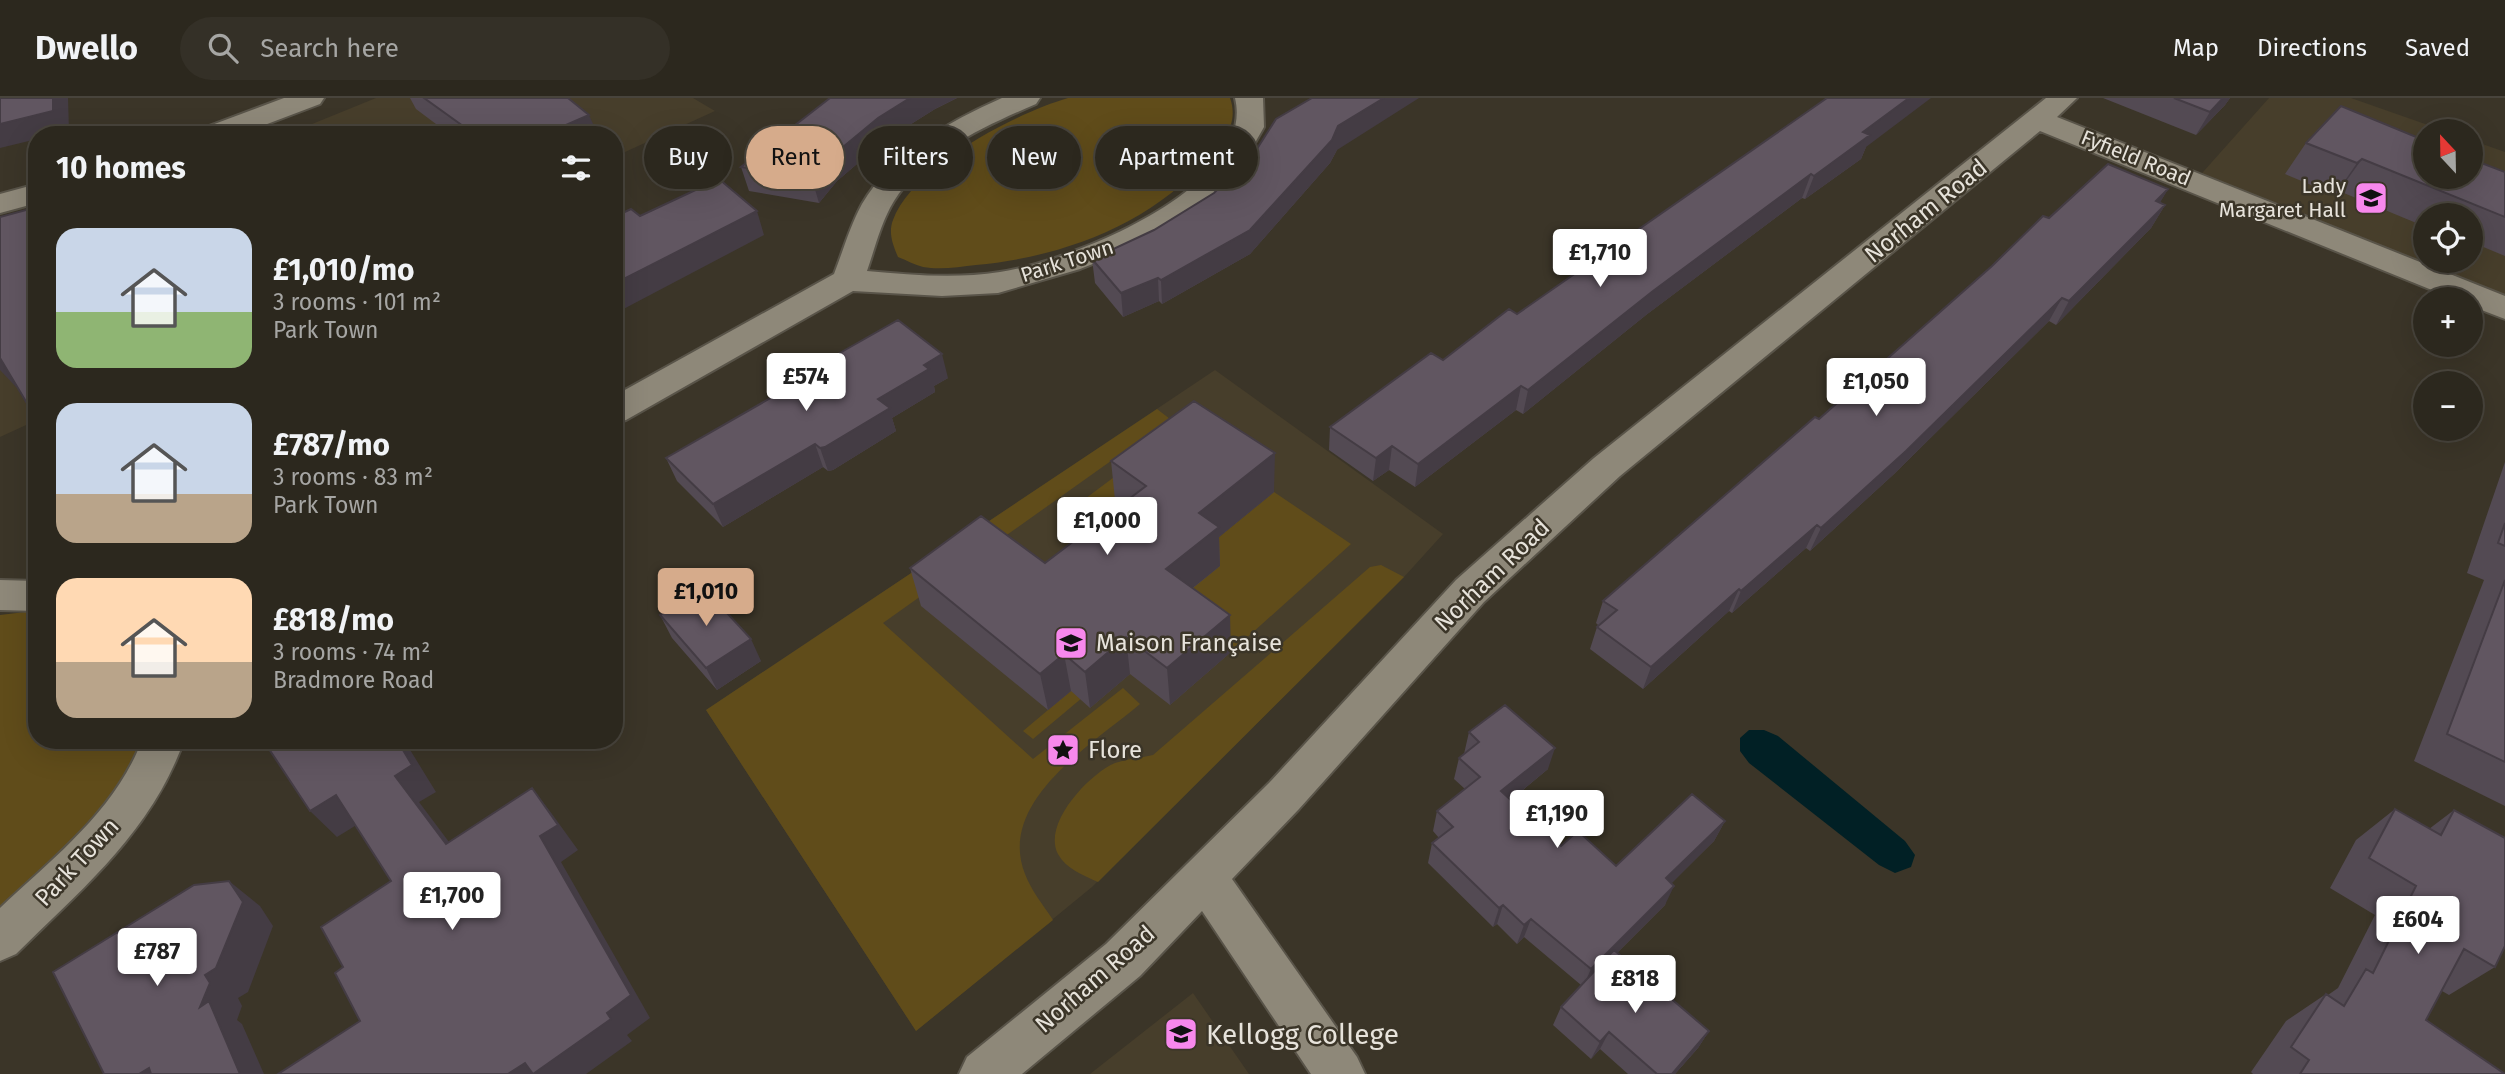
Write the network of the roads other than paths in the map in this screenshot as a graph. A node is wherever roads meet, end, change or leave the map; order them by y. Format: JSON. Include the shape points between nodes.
{"nodes":[{"id":1,"x":310,"y":98,"type":"edge"},
{"id":2,"x":1026,"y":98,"type":"edge"},
{"id":3,"x":1249,"y":98,"type":"edge"},
{"id":4,"x":2051,"y":109,"type":"edge"},
{"id":5,"x":235,"y":126,"type":"edge"},
{"id":6,"x":28,"y":196,"type":"edge"},
{"id":7,"x":0,"y":204,"type":"edge"},
{"id":8,"x":848,"y":280,"type":"junction"},
{"id":9,"x":2505,"y":308,"type":"edge"},
{"id":10,"x":623,"y":406,"type":"edge"},
{"id":11,"x":0,"y":595,"type":"edge"},
{"id":12,"x":28,"y":596,"type":"edge"},
{"id":13,"x":160,"y":749,"type":"edge"},
{"id":14,"x":1205,"y":877,"type":"junction"},
{"id":15,"x":0,"y":939,"type":"edge"},
{"id":16,"x":985,"y":1074,"type":"edge"},
{"id":17,"x":1340,"y":1074,"type":"edge"}],
"edges":[{"from":1,"to":5,"type":"street"},
{"from":2,"to":8,"type":"street","via":[[986,114],[927,152],[884,194]]},
{"from":3,"to":8,"type":"street","name":"Park Town","via":[[1250,126],[1238,154],[1212,183],[1170,220],[1102,254],[1000,283],[918,285]]},
{"from":4,"to":9,"type":"street","name":"Fyfield Road"},
{"from":4,"to":14,"type":"street","name":"Norham Road","via":[[1607,467],[1499,564]]},
{"from":6,"to":7,"type":"street"},
{"from":8,"to":10,"type":"street"},
{"from":11,"to":12,"type":"street"},
{"from":13,"to":15,"type":"street","name":"Park Town","via":[[153,768],[108,834]]},
{"from":14,"to":16,"type":"street","name":"Norham Road","via":[[1123,960]]},
{"from":14,"to":17,"type":"street"}]}
